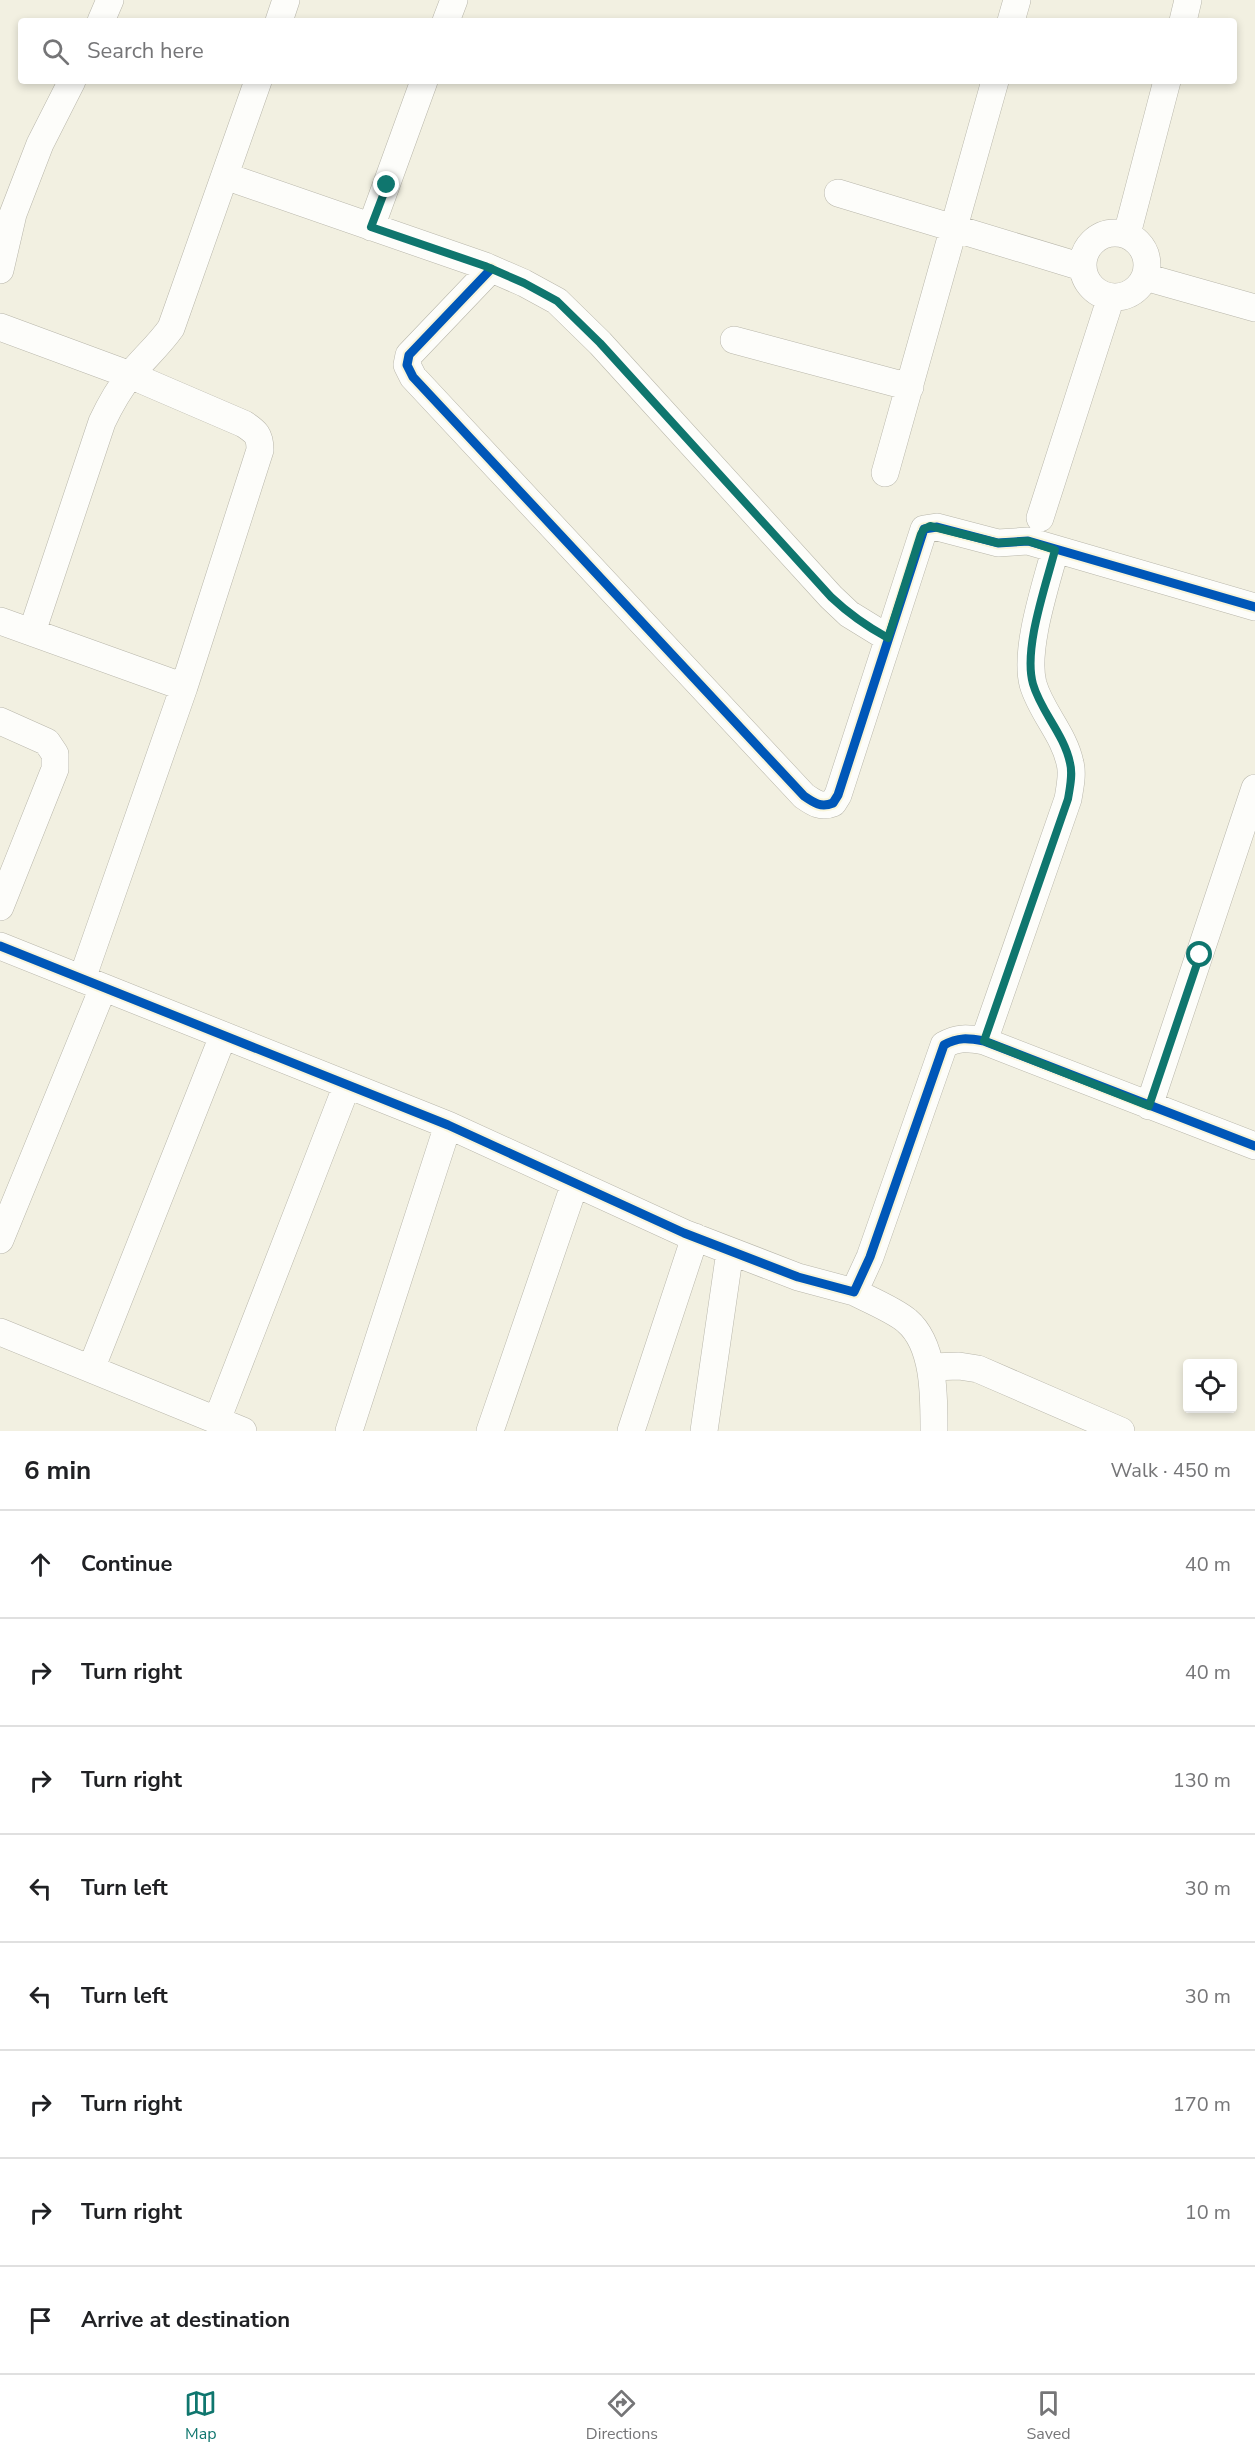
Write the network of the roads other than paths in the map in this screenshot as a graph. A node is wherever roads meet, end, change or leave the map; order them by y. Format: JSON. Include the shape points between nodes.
{"nodes":[{"id":1,"x":110,"y":0,"type":"edge"},
{"id":2,"x":286,"y":0,"type":"edge"},
{"id":3,"x":454,"y":0,"type":"edge"},
{"id":4,"x":1017,"y":0,"type":"edge"},
{"id":5,"x":1188,"y":0,"type":"edge"},
{"id":6,"x":102,"y":18,"type":"edge"},
{"id":7,"x":280,"y":18,"type":"edge"},
{"id":8,"x":447,"y":18,"type":"edge"},
{"id":9,"x":1012,"y":18,"type":"edge"},
{"id":10,"x":1184,"y":18,"type":"edge"},
{"id":11,"x":70,"y":84,"type":"edge"},
{"id":12,"x":257,"y":84,"type":"edge"},
{"id":13,"x":423,"y":84,"type":"edge"},
{"id":14,"x":994,"y":84,"type":"edge"},
{"id":15,"x":1166,"y":84,"type":"edge"},
{"id":16,"x":225,"y":176,"type":"junction"},
{"id":17,"x":838,"y":193,"type":"dead end"},
{"id":18,"x":371,"y":227,"type":"junction"},
{"id":19,"x":955,"y":229,"type":"junction"},
{"id":20,"x":1126,"y":234,"type":"junction"},
{"id":21,"x":1082,"y":267,"type":"junction"},
{"id":22,"x":491,"y":269,"type":"junction"},
{"id":23,"x":0,"y":270,"type":"edge"},
{"id":24,"x":1145,"y":277,"type":"junction"},
{"id":25,"x":1110,"y":297,"type":"junction"},
{"id":26,"x":1255,"y":308,"type":"edge"},
{"id":27,"x":0,"y":327,"type":"edge"},
{"id":28,"x":734,"y":340,"type":"dead end"},
{"id":29,"x":130,"y":375,"type":"junction"},
{"id":30,"x":910,"y":387,"type":"junction"},
{"id":31,"x":885,"y":473,"type":"dead end"},
{"id":32,"x":1040,"y":518,"type":"dead end"},
{"id":33,"x":1055,"y":550,"type":"junction"},
{"id":34,"x":1255,"y":607,"type":"edge"},
{"id":35,"x":0,"y":621,"type":"edge"},
{"id":36,"x":32,"y":632,"type":"junction"},
{"id":37,"x":888,"y":638,"type":"junction"},
{"id":38,"x":184,"y":687,"type":"junction"},
{"id":39,"x":0,"y":721,"type":"edge"},
{"id":40,"x":1255,"y":788,"type":"edge"},
{"id":41,"x":1249,"y":828,"type":"edge"},
{"id":42,"x":0,"y":907,"type":"edge"},
{"id":43,"x":0,"y":946,"type":"edge"},
{"id":44,"x":93,"y":983,"type":"junction"},
{"id":45,"x":224,"y":1036,"type":"junction"},
{"id":46,"x":984,"y":1041,"type":"junction"},
{"id":47,"x":347,"y":1085,"type":"junction"},
{"id":48,"x":1149,"y":1106,"type":"junction"},
{"id":49,"x":448,"y":1125,"type":"junction"},
{"id":50,"x":1255,"y":1146,"type":"edge"},
{"id":51,"x":574,"y":1183,"type":"junction"},
{"id":52,"x":695,"y":1237,"type":"junction"},
{"id":53,"x":0,"y":1240,"type":"edge"},
{"id":54,"x":730,"y":1251,"type":"junction"},
{"id":55,"x":854,"y":1292,"type":"junction"},
{"id":56,"x":0,"y":1332,"type":"edge"},
{"id":57,"x":931,"y":1367,"type":"junction"},
{"id":58,"x":91,"y":1369,"type":"junction"},
{"id":59,"x":217,"y":1420,"type":"junction"},
{"id":60,"x":243,"y":1431,"type":"edge"},
{"id":61,"x":349,"y":1431,"type":"edge"},
{"id":62,"x":490,"y":1431,"type":"edge"},
{"id":63,"x":631,"y":1431,"type":"edge"},
{"id":64,"x":704,"y":1431,"type":"edge"},
{"id":65,"x":934,"y":1431,"type":"edge"},
{"id":66,"x":1121,"y":1431,"type":"edge"}],
"edges":[{"from":1,"to":6,"type":"street"},
{"from":2,"to":7,"type":"street"},
{"from":3,"to":8,"type":"street"},
{"from":4,"to":9,"type":"street"},
{"from":5,"to":10,"type":"street"},
{"from":11,"to":23,"type":"street","via":[[40,144],[13,214]]},
{"from":12,"to":16,"type":"street"},
{"from":13,"to":18,"type":"street"},
{"from":14,"to":19,"type":"street"},
{"from":15,"to":20,"type":"street"},
{"from":16,"to":18,"type":"street"},
{"from":16,"to":29,"type":"street","via":[[171,328]]},
{"from":17,"to":19,"type":"street"},
{"from":18,"to":22,"type":"street"},
{"from":19,"to":21,"type":"street"},
{"from":19,"to":30,"type":"street"},
{"from":20,"to":21,"type":"street","via":[[1106,233],[1096,238],[1083,256]]},
{"from":20,"to":24,"type":"street","via":[[1146,257]]},
{"from":21,"to":25,"type":"street","via":[[1091,287]]},
{"from":22,"to":37,"type":"street","via":[[557,301],[600,343],[831,597],[849,614]]},
{"from":22,"to":37,"type":"street","via":[[409,355],[407,365],[413,377],[795,787],[815,803],[825,806],[838,795]]},
{"from":24,"to":25,"type":"street","via":[[1131,292]]},
{"from":24,"to":26,"type":"street"},
{"from":25,"to":32,"type":"street"},
{"from":27,"to":29,"type":"street"},
{"from":28,"to":30,"type":"street"},
{"from":29,"to":36,"type":"street","via":[[102,422]]},
{"from":29,"to":38,"type":"street","via":[[244,424],[257,432],[260,441]]},
{"from":30,"to":31,"type":"street"},
{"from":33,"to":34,"type":"street"},
{"from":33,"to":37,"type":"street","via":[[1028,541],[998,543],[937,527],[924,529]]},
{"from":33,"to":46,"type":"street","via":[[1033,638],[1032,669],[1033,684],[1071,764],[1068,799]]},
{"from":35,"to":36,"type":"street"},
{"from":36,"to":38,"type":"street"},
{"from":38,"to":44,"type":"street"},
{"from":39,"to":42,"type":"street","via":[[47,742],[55,754],[55,769]]},
{"from":40,"to":41,"type":"street"},
{"from":41,"to":48,"type":"street"},
{"from":43,"to":44,"type":"street"},
{"from":44,"to":45,"type":"street"},
{"from":44,"to":53,"type":"street"},
{"from":45,"to":47,"type":"street"},
{"from":45,"to":58,"type":"street"},
{"from":46,"to":48,"type":"street"},
{"from":46,"to":55,"type":"street","via":[[955,1039],[944,1045],[870,1257]]},
{"from":47,"to":49,"type":"street"},
{"from":47,"to":59,"type":"street"},
{"from":48,"to":50,"type":"street"},
{"from":49,"to":51,"type":"street"},
{"from":49,"to":61,"type":"street"},
{"from":51,"to":52,"type":"street"},
{"from":51,"to":62,"type":"street"},
{"from":52,"to":54,"type":"street"},
{"from":52,"to":63,"type":"street"},
{"from":54,"to":55,"type":"street","via":[[798,1277]]},
{"from":54,"to":64,"type":"street"},
{"from":55,"to":57,"type":"street","via":[[907,1321],[920,1338]]},
{"from":56,"to":58,"type":"street"},
{"from":57,"to":65,"type":"street"},
{"from":57,"to":66,"type":"street","via":[[978,1369]]},
{"from":58,"to":59,"type":"street"},
{"from":59,"to":60,"type":"street"}]}
